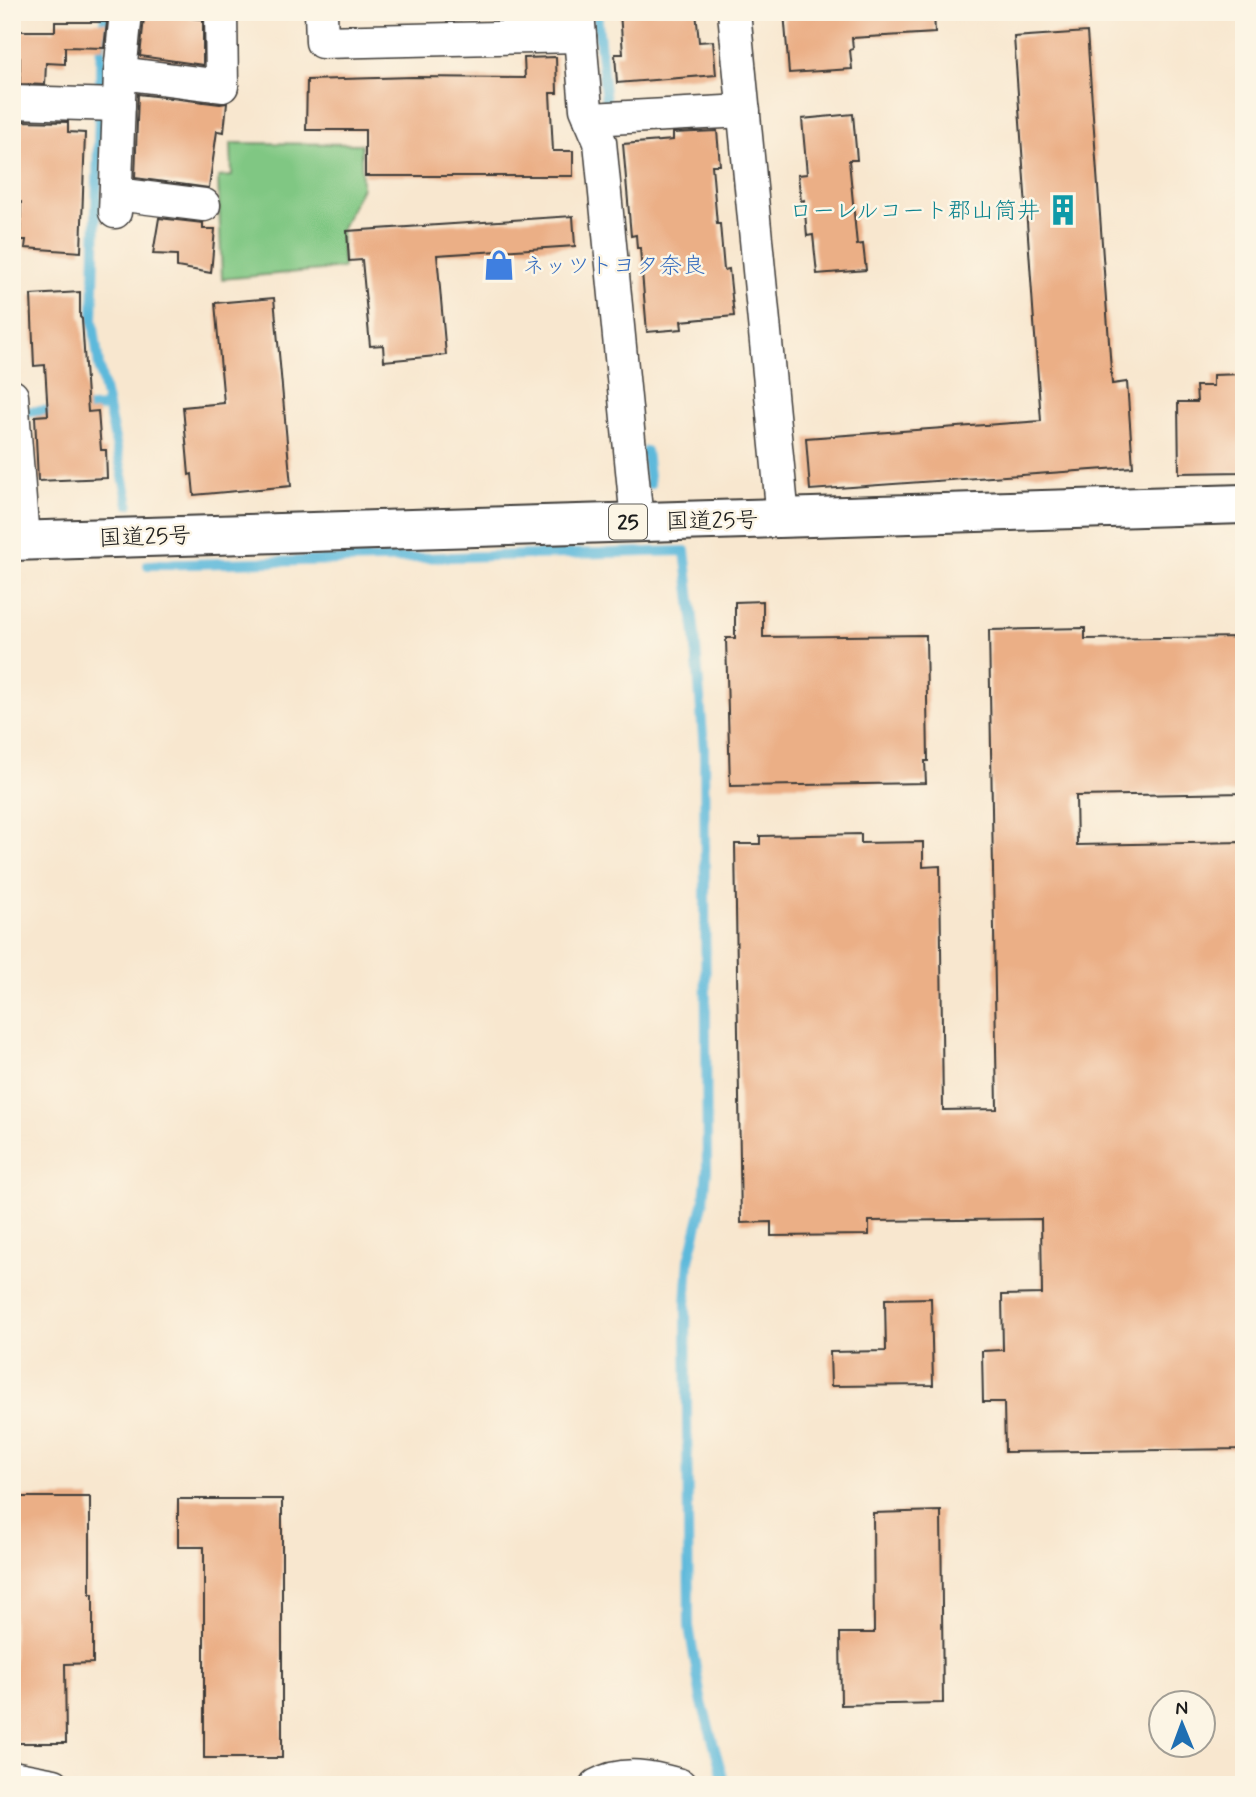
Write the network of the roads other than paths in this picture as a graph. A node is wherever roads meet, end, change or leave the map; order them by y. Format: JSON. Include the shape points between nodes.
{"nodes":[{"id":1,"x":126,"y":12,"type":"edge"},
{"id":2,"x":221,"y":12,"type":"edge"},
{"id":3,"x":321,"y":12,"type":"edge"},
{"id":4,"x":734,"y":12,"type":"edge"},
{"id":5,"x":579,"y":24,"type":"edge"},
{"id":6,"x":120,"y":72,"type":"junction"},
{"id":7,"x":12,"y":102,"type":"edge"},
{"id":8,"x":104,"y":104,"type":"junction"},
{"id":9,"x":744,"y":111,"type":"junction"},
{"id":10,"x":601,"y":118,"type":"junction"},
{"id":11,"x":204,"y":205,"type":"dead end"},
{"id":12,"x":14,"y":408,"type":"edge"},
{"id":13,"x":1244,"y":504,"type":"edge"},
{"id":14,"x":783,"y":518,"type":"junction"},
{"id":15,"x":637,"y":521,"type":"junction"},
{"id":16,"x":18,"y":540,"type":"edge"},
{"id":17,"x":12,"y":1777,"type":"edge"},
{"id":18,"x":54,"y":1785,"type":"edge"},
{"id":19,"x":597,"y":1785,"type":"edge"},
{"id":20,"x":680,"y":1785,"type":"edge"}],
"edges":[{"from":1,"to":6,"type":"street"},
{"from":2,"to":6,"type":"street","via":[[222,86]]},
{"from":3,"to":5,"type":"street","via":[[322,42]]},
{"from":4,"to":9,"type":"street"},
{"from":5,"to":10,"type":"street","via":[[586,109]]},
{"from":6,"to":8,"type":"street"},
{"from":7,"to":8,"type":"street"},
{"from":8,"to":11,"type":"street","via":[[116,203]]},
{"from":9,"to":10,"type":"street"},
{"from":9,"to":14,"type":"street"},
{"from":10,"to":15,"type":"street"},
{"from":12,"to":16,"type":"street"},
{"from":13,"to":14,"type":"highway","name":"国道25号","number":"25"},
{"from":14,"to":15,"type":"highway","name":"国道25号","number":"25"},
{"from":15,"to":16,"type":"highway","name":"国道25号","number":"25"},
{"from":17,"to":18,"type":"street"},
{"from":19,"to":20,"type":"street","via":[[646,1775]]}]}
